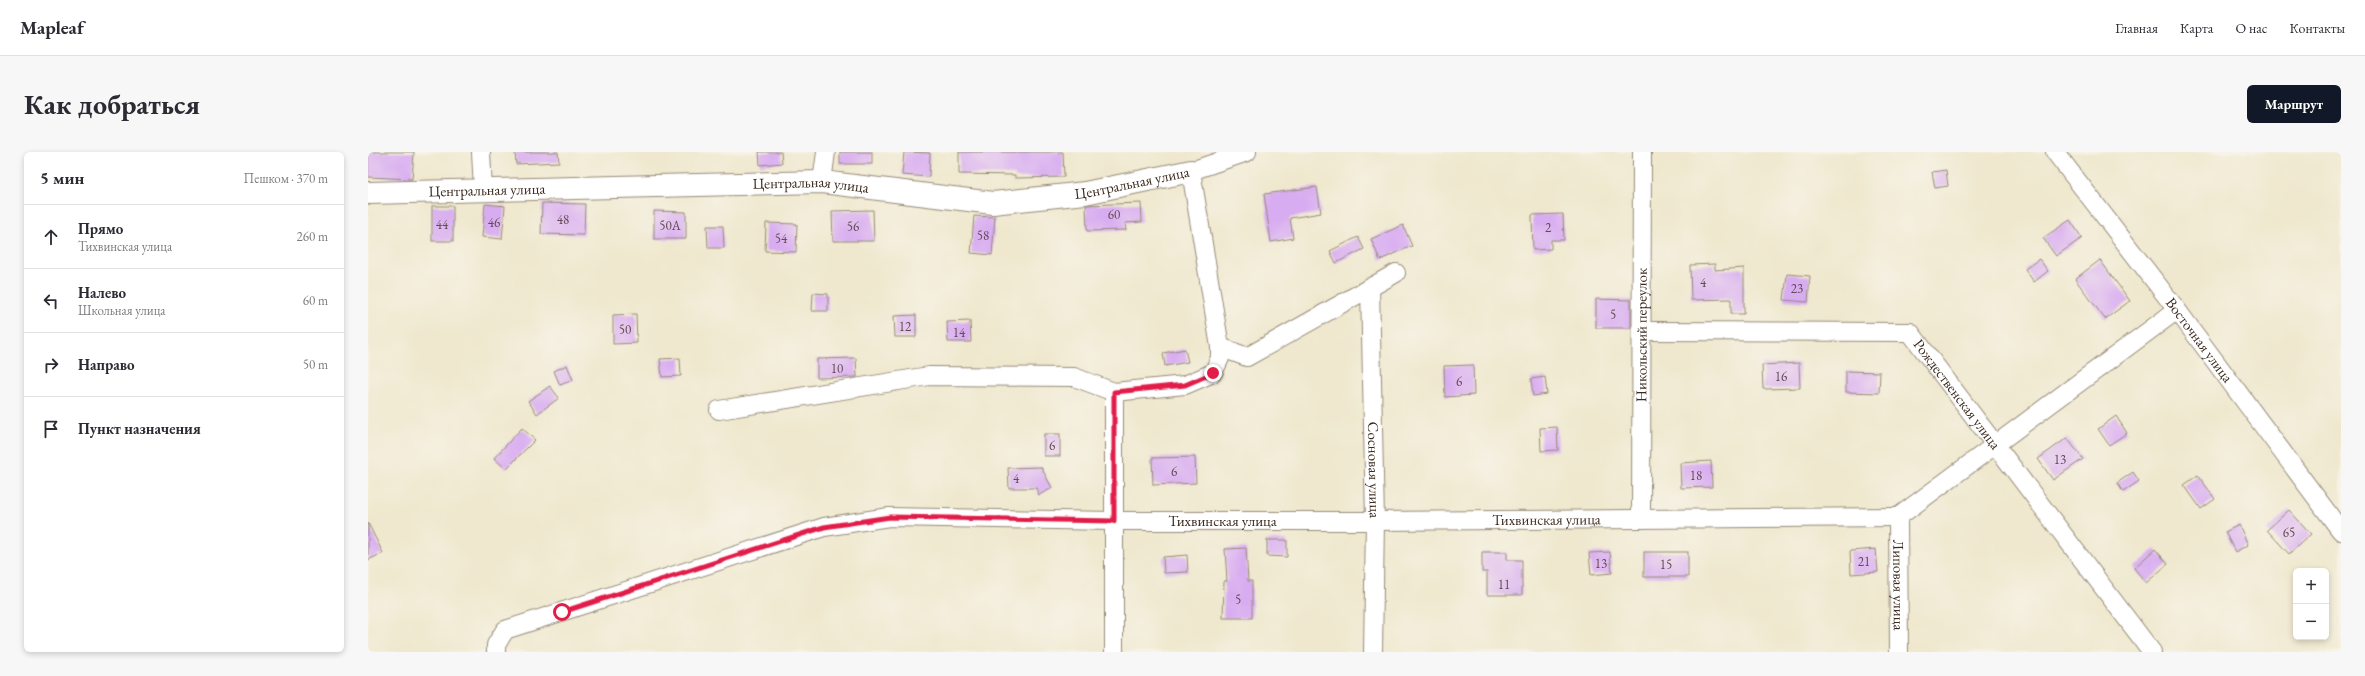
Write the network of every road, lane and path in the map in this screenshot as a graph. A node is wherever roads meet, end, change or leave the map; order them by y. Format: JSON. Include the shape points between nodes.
{"nodes":[{"id":1,"x":481,"y":152,"type":"edge"},
{"id":2,"x":826,"y":152,"type":"edge"},
{"id":3,"x":1247,"y":152,"type":"edge"},
{"id":4,"x":1642,"y":152,"type":"edge"},
{"id":5,"x":2055,"y":152,"type":"edge"},
{"id":6,"x":1191,"y":171,"type":"junction"},
{"id":7,"x":822,"y":182,"type":"junction"},
{"id":8,"x":483,"y":190,"type":"junction"},
{"id":9,"x":368,"y":193,"type":"edge"},
{"id":10,"x":1396,"y":272,"type":"dead end"},
{"id":11,"x":1370,"y":287,"type":"junction"},
{"id":12,"x":2177,"y":310,"type":"junction"},
{"id":13,"x":1642,"y":332,"type":"junction"},
{"id":14,"x":1220,"y":347,"type":"junction"},
{"id":15,"x":1114,"y":392,"type":"junction"},
{"id":16,"x":718,"y":410,"type":"dead end"},
{"id":17,"x":1994,"y":445,"type":"junction"},
{"id":18,"x":1898,"y":517,"type":"junction"},
{"id":19,"x":1642,"y":519,"type":"junction"},
{"id":20,"x":1114,"y":521,"type":"junction"},
{"id":21,"x":1375,"y":521,"type":"junction"},
{"id":22,"x":2341,"y":531,"type":"edge"},
{"id":23,"x":496,"y":652,"type":"edge"},
{"id":24,"x":1114,"y":652,"type":"edge"},
{"id":25,"x":1373,"y":652,"type":"edge"},
{"id":26,"x":1899,"y":652,"type":"edge"},
{"id":27,"x":2152,"y":652,"type":"edge"}],
"edges":[{"from":1,"to":8,"type":"street"},
{"from":2,"to":7,"type":"street"},
{"from":3,"to":6,"type":"street","name":"Центральная улица"},
{"from":4,"to":13,"type":"street","name":"Никольский переулок"},
{"from":5,"to":12,"type":"street","name":"Восточная улица"},
{"from":6,"to":7,"type":"street","name":"Центральная улица","via":[[1085,193],[993,203]]},
{"from":6,"to":14,"type":"street"},
{"from":7,"to":8,"type":"street","name":"Центральная улица"},
{"from":8,"to":9,"type":"street","name":"Центральная улица"},
{"from":10,"to":11,"type":"street"},
{"from":11,"to":14,"type":"street","via":[[1247,357]]},
{"from":11,"to":21,"type":"street","name":"Сосновая улица"},
{"from":12,"to":17,"type":"street"},
{"from":12,"to":22,"type":"street","name":"Восточная улица"},
{"from":13,"to":17,"type":"street","name":"Рождественская улица","via":[[1910,332]]},
{"from":13,"to":19,"type":"street","name":"Никольский переулок"},
{"from":14,"to":15,"type":"street","via":[[1220,358],[1213,373],[1185,385]]},
{"from":15,"to":16,"type":"street","via":[[1074,377],[929,376]]},
{"from":15,"to":20,"type":"street"},
{"from":17,"to":18,"type":"street"},
{"from":17,"to":27,"type":"street","name":"Рождественская улица"},
{"from":18,"to":19,"type":"street","name":"Тихвинская улица"},
{"from":18,"to":26,"type":"street","name":"Липовая улица"},
{"from":19,"to":21,"type":"street","name":"Тихвинская улица"},
{"from":20,"to":21,"type":"street","name":"Тихвинская улица"},
{"from":20,"to":23,"type":"street","name":"Тихвинская улица","via":[[890,517],[824,527],[505,630],[496,645]]},
{"from":20,"to":24,"type":"street"},
{"from":21,"to":25,"type":"street","name":"Сосновая улица"}]}
